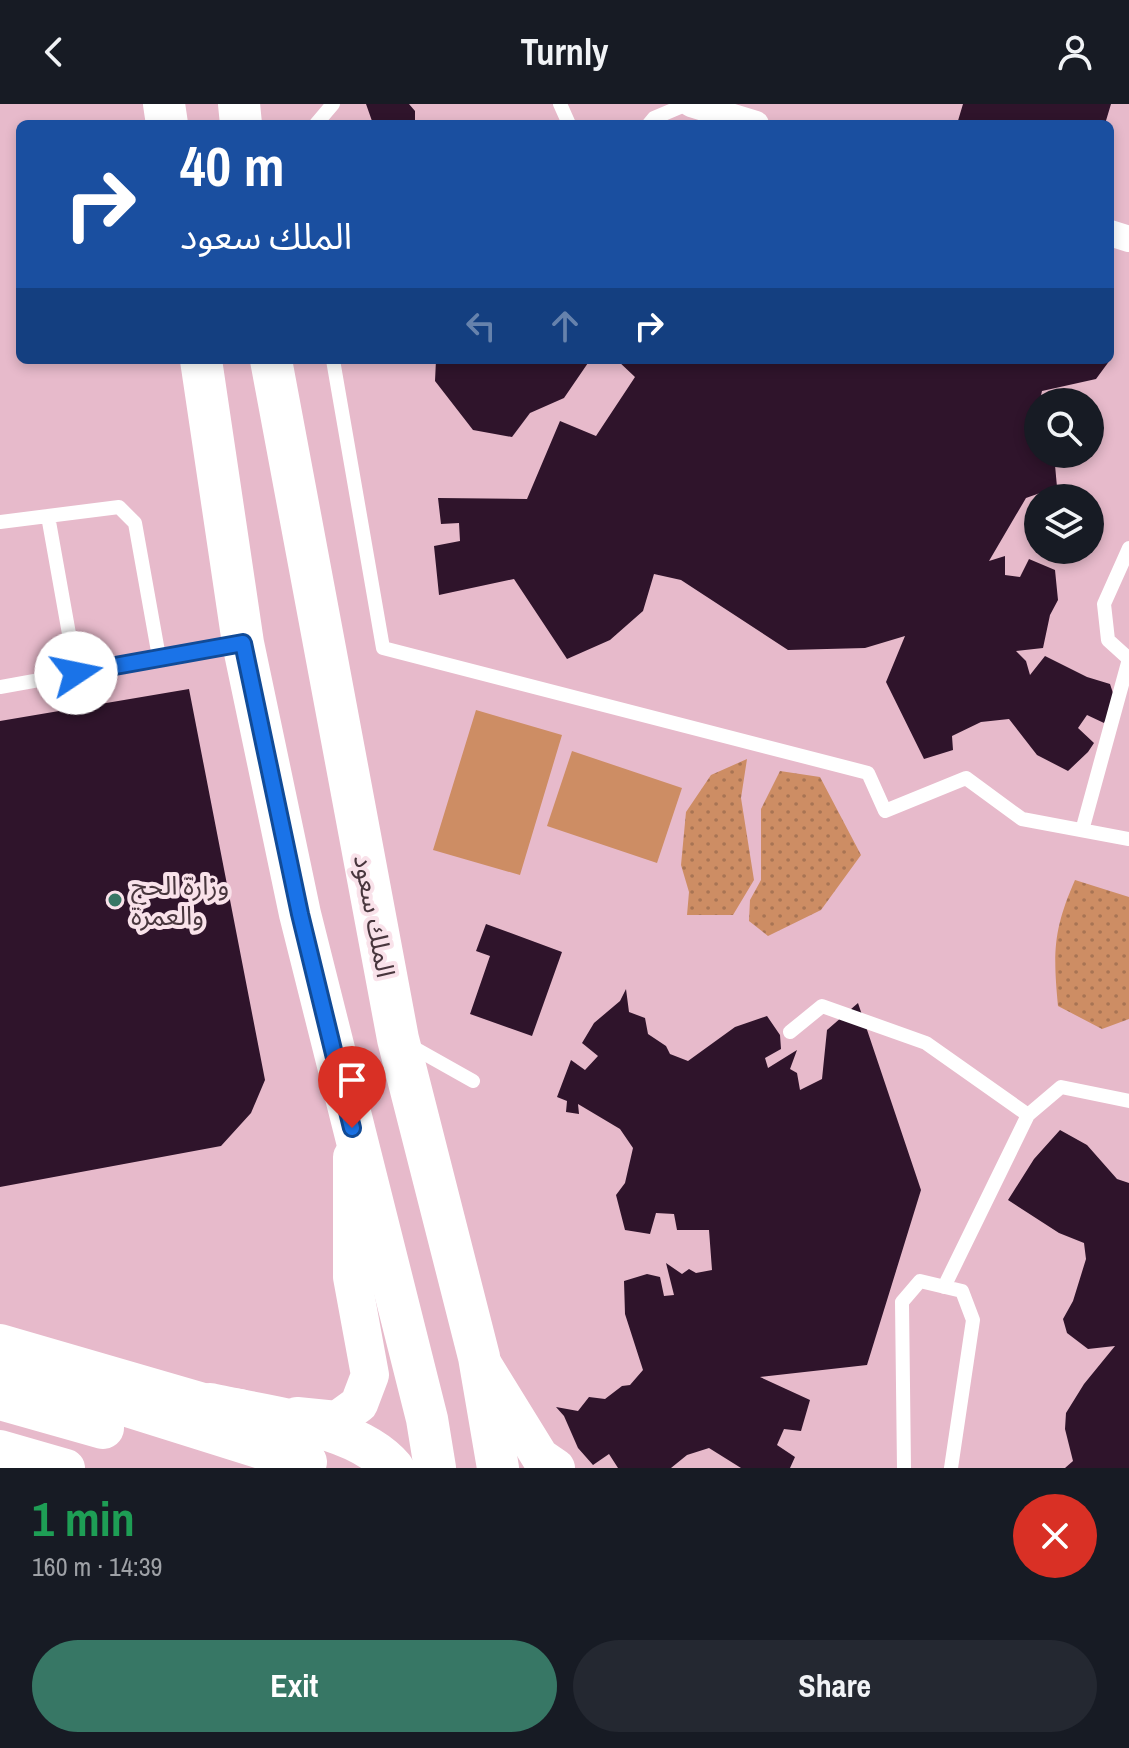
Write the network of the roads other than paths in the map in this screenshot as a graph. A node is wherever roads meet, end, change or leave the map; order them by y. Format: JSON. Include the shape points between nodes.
{"nodes":[{"id":1,"x":333,"y":104,"type":"edge"},
{"id":2,"x":689,"y":104,"type":"edge"},
{"id":3,"x":319,"y":120,"type":"edge"},
{"id":4,"x":652,"y":120,"type":"edge"},
{"id":5,"x":743,"y":120,"type":"edge"},
{"id":6,"x":202,"y":364,"type":"edge"},
{"id":7,"x":272,"y":364,"type":"edge"},
{"id":8,"x":334,"y":364,"type":"edge"},
{"id":9,"x":48,"y":516,"type":"junction"},
{"id":10,"x":0,"y":522,"type":"edge"},
{"id":11,"x":1129,"y":548,"type":"edge"},
{"id":12,"x":243,"y":643,"type":"junction"},
{"id":13,"x":159,"y":657,"type":"junction"},
{"id":14,"x":1129,"y":659,"type":"edge"},
{"id":15,"x":0,"y":671,"type":"edge"},
{"id":16,"x":76,"y":673,"type":"junction"},
{"id":17,"x":1,"y":687,"type":"edge"},
{"id":18,"x":1083,"y":827,"type":"junction"},
{"id":19,"x":1129,"y":839,"type":"edge"},
{"id":20,"x":790,"y":1032,"type":"dead end"},
{"id":21,"x":398,"y":1039,"type":"junction"},
{"id":22,"x":473,"y":1081,"type":"dead end"},
{"id":23,"x":1129,"y":1101,"type":"edge"},
{"id":24,"x":1028,"y":1115,"type":"junction"},
{"id":25,"x":352,"y":1128,"type":"junction"},
{"id":26,"x":944,"y":1287,"type":"junction"},
{"id":27,"x":0,"y":1343,"type":"edge"},
{"id":28,"x":479,"y":1357,"type":"junction"},
{"id":29,"x":0,"y":1366,"type":"edge"},
{"id":30,"x":0,"y":1399,"type":"edge"},
{"id":31,"x":210,"y":1404,"type":"junction"},
{"id":32,"x":427,"y":1419,"type":"junction"},
{"id":33,"x":0,"y":1449,"type":"edge"},
{"id":34,"x":320,"y":1465,"type":"edge"},
{"id":35,"x":66,"y":1468,"type":"edge"},
{"id":36,"x":232,"y":1468,"type":"edge"},
{"id":37,"x":393,"y":1468,"type":"edge"},
{"id":38,"x":435,"y":1468,"type":"edge"},
{"id":39,"x":464,"y":1468,"type":"edge"},
{"id":40,"x":498,"y":1468,"type":"edge"},
{"id":41,"x":556,"y":1468,"type":"edge"},
{"id":42,"x":904,"y":1468,"type":"edge"},
{"id":43,"x":951,"y":1468,"type":"edge"}],
"edges":[{"from":1,"to":3,"type":"lane"},
{"from":2,"to":4,"type":"lane"},
{"from":2,"to":5,"type":"street"},
{"from":6,"to":12,"type":"main road"},
{"from":7,"to":21,"type":"main road","name":"الملك سعود"},
{"from":8,"to":18,"type":"lane","via":[[383,648],[868,773],[885,811],[966,778],[1022,819]]},
{"from":9,"to":10,"type":"lane"},
{"from":9,"to":13,"type":"lane","via":[[119,507],[135,523]]},
{"from":9,"to":16,"type":"lane"},
{"from":11,"to":14,"type":"lane","via":[[1104,604],[1108,640]]},
{"from":12,"to":13,"type":"lane"},
{"from":12,"to":25,"type":"main road"},
{"from":13,"to":16,"type":"lane"},
{"from":14,"to":18,"type":"lane"},
{"from":15,"to":17,"type":"lane"},
{"from":16,"to":17,"type":"lane"},
{"from":18,"to":19,"type":"lane"},
{"from":20,"to":24,"type":"lane","via":[[822,1006],[837,1011],[926,1043]]},
{"from":21,"to":22,"type":"lane"},
{"from":21,"to":28,"type":"main road","name":"الملك سعود"},
{"from":23,"to":24,"type":"lane","via":[[1061,1087]]},
{"from":24,"to":26,"type":"lane"},
{"from":25,"to":31,"type":"main road","via":[[352,1277],[370,1375],[359,1404],[337,1420]]},
{"from":25,"to":32,"type":"main road"},
{"from":26,"to":42,"type":"lane","via":[[920,1281],[902,1302]]},
{"from":26,"to":43,"type":"lane","via":[[962,1291],[973,1320]]},
{"from":27,"to":31,"type":"main road"},
{"from":28,"to":39,"type":"main road","via":[[478,1456]]},
{"from":28,"to":40,"type":"main road","name":"الملك سعود"},
{"from":28,"to":41,"type":"main road","via":[[540,1457]]},
{"from":29,"to":34,"type":"main road"},
{"from":30,"to":36,"type":"main road"},
{"from":31,"to":34,"type":"main road","via":[[321,1444]]},
{"from":31,"to":37,"type":"main road","via":[[352,1437]]},
{"from":32,"to":38,"type":"main road"},
{"from":32,"to":39,"type":"main road"},
{"from":33,"to":35,"type":"main road"}]}
